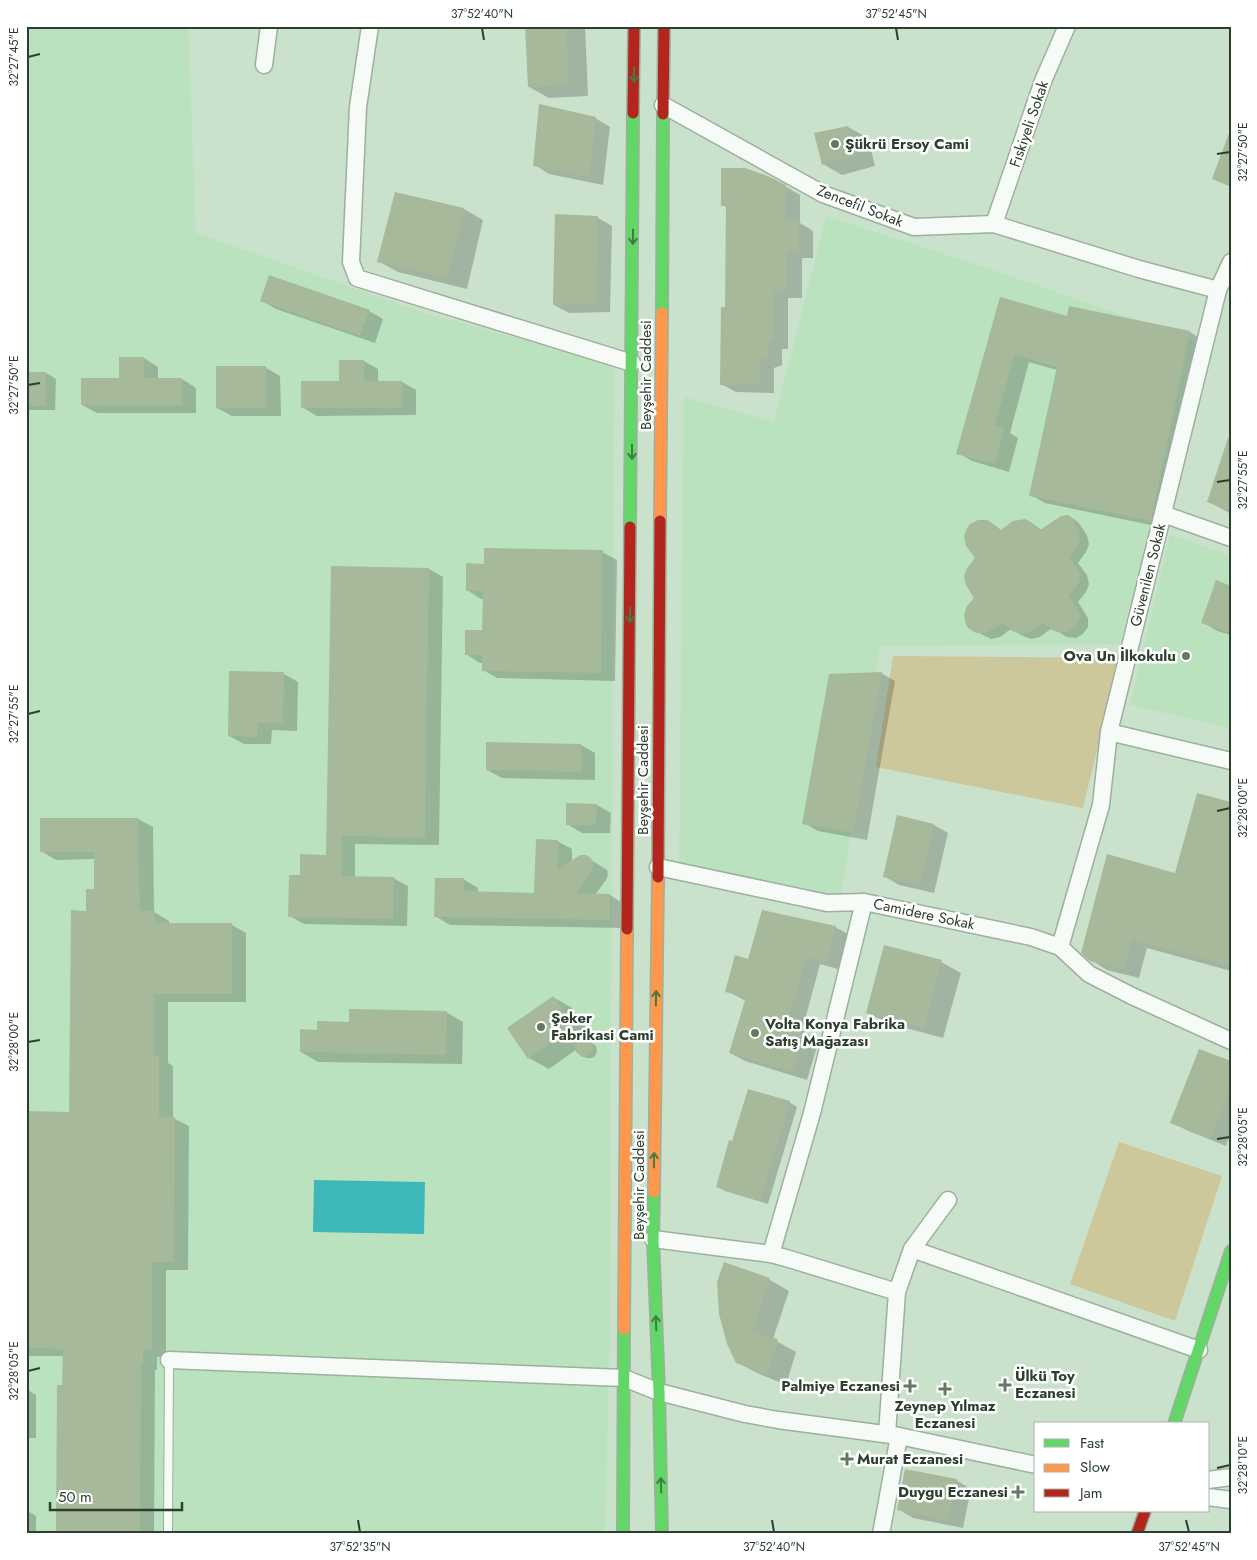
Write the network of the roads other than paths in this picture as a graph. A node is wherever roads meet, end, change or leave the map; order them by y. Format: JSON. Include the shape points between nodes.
{"nodes":[{"id":1,"x":269,"y":26,"type":"edge"},
{"id":2,"x":370,"y":26,"type":"edge"},
{"id":3,"x":634,"y":26,"type":"edge"},
{"id":4,"x":664,"y":26,"type":"edge"},
{"id":5,"x":1067,"y":26,"type":"edge"},
{"id":6,"x":264,"y":66,"type":"dead end"},
{"id":7,"x":663,"y":105,"type":"junction"},
{"id":8,"x":994,"y":224,"type":"junction"},
{"id":9,"x":1231,"y":262,"type":"edge"},
{"id":10,"x":1218,"y":290,"type":"junction"},
{"id":11,"x":632,"y":364,"type":"junction"},
{"id":12,"x":1163,"y":514,"type":"junction"},
{"id":13,"x":1231,"y":538,"type":"edge"},
{"id":14,"x":1110,"y":732,"type":"junction"},
{"id":15,"x":1231,"y":761,"type":"edge"},
{"id":16,"x":658,"y":867,"type":"junction"},
{"id":17,"x":864,"y":902,"type":"junction"},
{"id":18,"x":1060,"y":947,"type":"junction"},
{"id":19,"x":1231,"y":1041,"type":"edge"},
{"id":20,"x":948,"y":1200,"type":"dead end"},
{"id":21,"x":653,"y":1238,"type":"junction"},
{"id":22,"x":912,"y":1249,"type":"junction"},
{"id":23,"x":1231,"y":1251,"type":"edge"},
{"id":24,"x":771,"y":1254,"type":"junction"},
{"id":25,"x":897,"y":1292,"type":"junction"},
{"id":26,"x":1199,"y":1350,"type":"junction"},
{"id":27,"x":169,"y":1360,"type":"joint"},
{"id":28,"x":624,"y":1378,"type":"junction"},
{"id":29,"x":659,"y":1392,"type":"junction"},
{"id":30,"x":1175,"y":1422,"type":"edge"},
{"id":31,"x":893,"y":1435,"type":"junction"},
{"id":32,"x":1034,"y":1465,"type":"edge"},
{"id":33,"x":1231,"y":1477,"type":"edge"},
{"id":34,"x":1210,"y":1480,"type":"edge"},
{"id":35,"x":1210,"y":1496,"type":"edge"},
{"id":36,"x":1231,"y":1500,"type":"edge"},
{"id":37,"x":1145,"y":1512,"type":"edge"},
{"id":38,"x":168,"y":1534,"type":"edge"},
{"id":39,"x":624,"y":1534,"type":"edge"},
{"id":40,"x":662,"y":1534,"type":"edge"},
{"id":41,"x":881,"y":1534,"type":"edge"},
{"id":42,"x":1137,"y":1534,"type":"edge"}],
"edges":[{"from":1,"to":6,"type":"street"},
{"from":2,"to":11,"type":"street","via":[[358,107],[351,262],[357,278]]},
{"from":3,"to":11,"type":"main road","name":"Beyşehir Caddesi","one_way":true},
{"from":4,"to":7,"type":"main road","name":"Beyşehir Caddesi"},
{"from":5,"to":8,"type":"street","name":"Fıskiyeli Sokak","via":[[1043,81]]},
{"from":7,"to":8,"type":"street","name":"Zencefil Sokak","via":[[823,194],[914,226]]},
{"from":7,"to":16,"type":"main road","name":"Beyşehir Caddesi"},
{"from":8,"to":10,"type":"street","name":"Zencefil Sokak"},
{"from":9,"to":10,"type":"street","name":"Güvenilen Sokak"},
{"from":10,"to":12,"type":"street","name":"Güvenilen Sokak"},
{"from":11,"to":28,"type":"main road","name":"Beyşehir Caddesi","one_way":true},
{"from":12,"to":13,"type":"street"},
{"from":12,"to":14,"type":"street","name":"Güvenilen Sokak"},
{"from":14,"to":15,"type":"street"},
{"from":14,"to":18,"type":"street","name":"Güvenilen Sokak","via":[[1101,805]]},
{"from":16,"to":17,"type":"street","via":[[827,903]]},
{"from":21,"to":16,"type":"main road","name":"Beyşehir Caddesi","one_way":true},
{"from":17,"to":18,"type":"street","name":"Camidere Sokak","via":[[1031,937]]},
{"from":17,"to":24,"type":"street","name":"Camidere Sokak","via":[[812,1113]]},
{"from":18,"to":19,"type":"street","name":"Camidere Sokak","via":[[1089,974]]},
{"from":20,"to":22,"type":"street"},
{"from":21,"to":24,"type":"street"},
{"from":29,"to":21,"type":"main road","name":"Beyşehir Caddesi","one_way":true},
{"from":22,"to":25,"type":"street"},
{"from":22,"to":26,"type":"street"},
{"from":23,"to":26,"type":"main road"},
{"from":24,"to":25,"type":"street"},
{"from":25,"to":31,"type":"street"},
{"from":26,"to":30,"type":"main road"},
{"from":27,"to":28,"type":"street"},
{"from":27,"to":38,"type":"lane"},
{"from":28,"to":29,"type":"street"},
{"from":28,"to":39,"type":"main road","name":"Beyşehir Caddesi"},
{"from":29,"to":31,"type":"street","via":[[745,1414]]},
{"from":40,"to":29,"type":"main road","name":"Beyşehir Caddesi","one_way":true},
{"from":31,"to":32,"type":"street"},
{"from":31,"to":41,"type":"street"},
{"from":33,"to":34,"type":"street"},
{"from":35,"to":36,"type":"street"},
{"from":37,"to":42,"type":"main road"}]}
